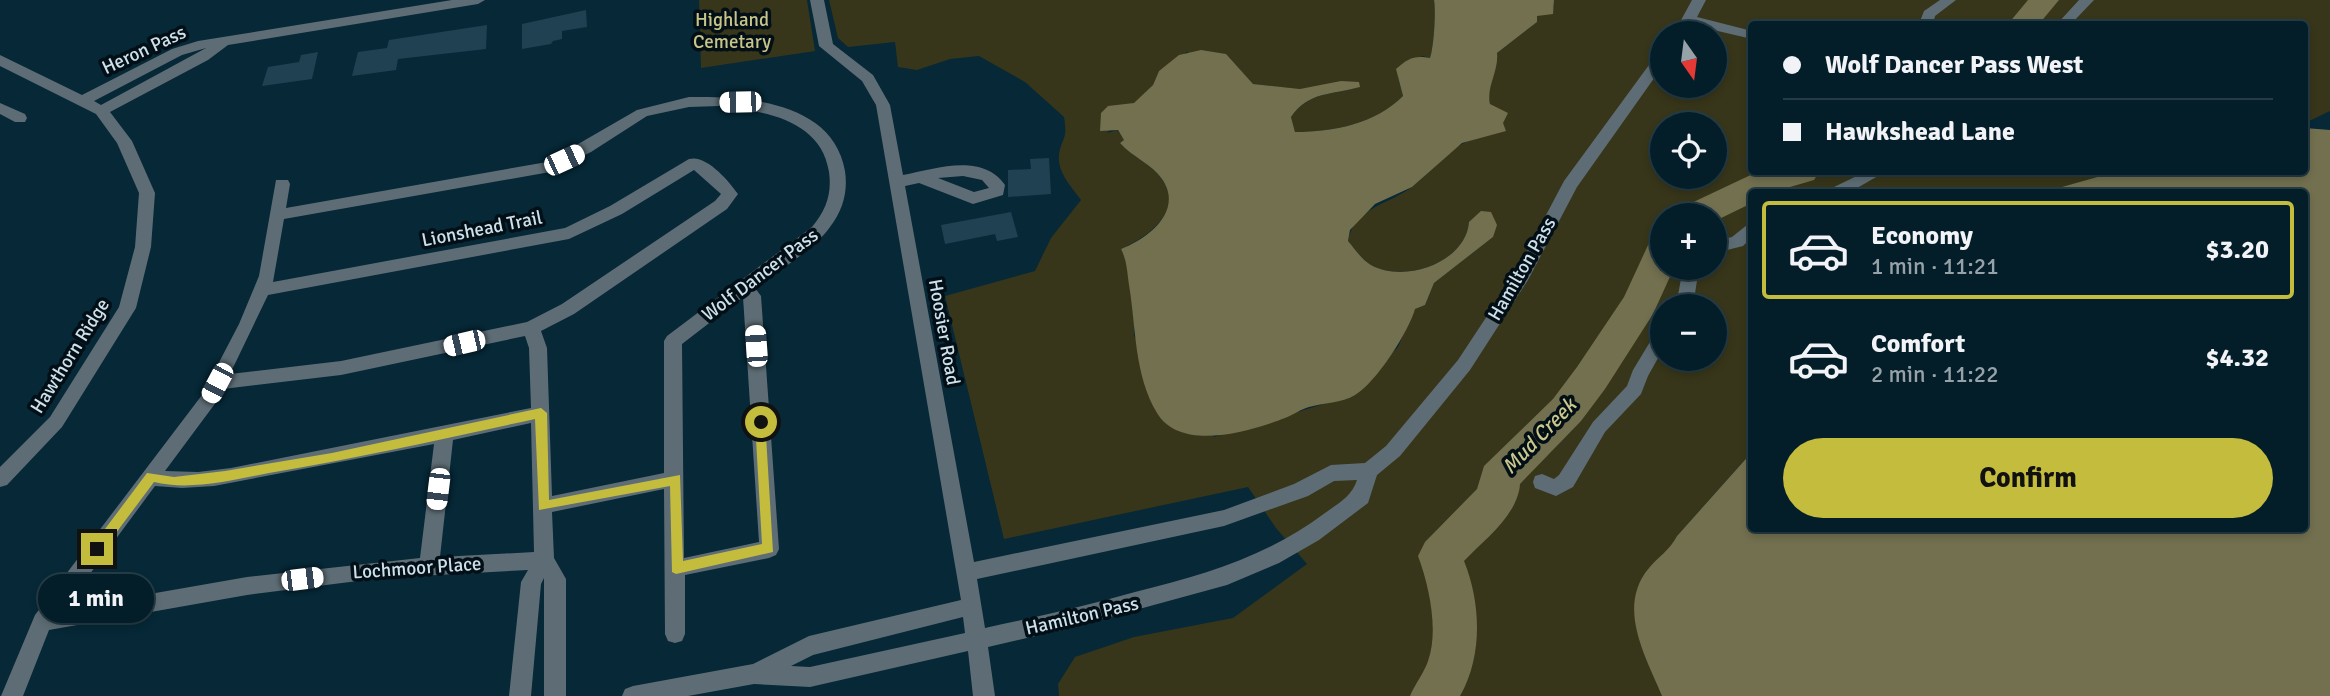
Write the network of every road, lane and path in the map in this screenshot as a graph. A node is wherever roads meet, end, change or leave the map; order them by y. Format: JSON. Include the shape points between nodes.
{"nodes":[{"id":1,"x":478,"y":0,"type":"edge"},
{"id":2,"x":817,"y":0,"type":"edge"},
{"id":3,"x":1699,"y":0,"type":"edge"},
{"id":4,"x":1949,"y":0,"type":"edge"},
{"id":5,"x":2087,"y":0,"type":"edge"},
{"id":6,"x":1690,"y":20,"type":"joint"},
{"id":7,"x":1927,"y":21,"type":"edge"},
{"id":8,"x":2067,"y":21,"type":"edge"},
{"id":9,"x":1748,"y":34,"type":"edge"},
{"id":10,"x":227,"y":39,"type":"junction"},
{"id":11,"x":2,"y":63,"type":"edge"},
{"id":12,"x":1650,"y":74,"type":"edge"},
{"id":13,"x":80,"y":102,"type":"junction"},
{"id":14,"x":0,"y":108,"type":"edge"},
{"id":15,"x":102,"y":111,"type":"junction"},
{"id":16,"x":20,"y":118,"type":"dead end"},
{"id":17,"x":1871,"y":175,"type":"edge"},
{"id":18,"x":922,"y":178,"type":"dead end"},
{"id":19,"x":896,"y":182,"type":"junction"},
{"id":20,"x":282,"y":184,"type":"dead end"},
{"id":21,"x":1844,"y":189,"type":"edge"},
{"id":22,"x":277,"y":215,"type":"junction"},
{"id":23,"x":1748,"y":231,"type":"edge"},
{"id":24,"x":1727,"y":244,"type":"edge"},
{"id":25,"x":743,"y":288,"type":"junction"},
{"id":26,"x":262,"y":290,"type":"junction"},
{"id":27,"x":531,"y":328,"type":"junction"},
{"id":28,"x":1650,"y":357,"type":"edge"},
{"id":29,"x":217,"y":383,"type":"junction"},
{"id":30,"x":541,"y":413,"type":"junction"},
{"id":31,"x":444,"y":434,"type":"junction"},
{"id":32,"x":1369,"y":471,"type":"junction"},
{"id":33,"x":151,"y":477,"type":"junction"},
{"id":34,"x":0,"y":479,"type":"edge"},
{"id":35,"x":676,"y":479,"type":"junction"},
{"id":36,"x":1542,"y":482,"type":"dead end"},
{"id":37,"x":543,"y":506,"type":"junction"},
{"id":38,"x":544,"y":560,"type":"junction"},
{"id":39,"x":429,"y":566,"type":"junction"},
{"id":40,"x":676,"y":568,"type":"junction"},
{"id":41,"x":966,"y":573,"type":"junction"},
{"id":42,"x":972,"y":606,"type":"junction"},
{"id":43,"x":42,"y":622,"type":"junction"},
{"id":44,"x":676,"y":634,"type":"dead end"},
{"id":45,"x":977,"y":641,"type":"junction"},
{"id":46,"x":754,"y":674,"type":"junction"},
{"id":47,"x":12,"y":696,"type":"edge"},
{"id":48,"x":520,"y":696,"type":"edge"},
{"id":49,"x":555,"y":696,"type":"edge"},
{"id":50,"x":633,"y":696,"type":"edge"},
{"id":51,"x":984,"y":696,"type":"edge"}],
"edges":[{"from":1,"to":10,"type":"street","name":"Heron Pass"},
{"from":2,"to":19,"type":"street","name":"Hoosier Road","via":[[826,46],[859,69],[877,91]]},
{"from":3,"to":6,"type":"street"},
{"from":4,"to":7,"type":"street","via":[[1929,14]]},
{"from":5,"to":8,"type":"street"},
{"from":6,"to":9,"type":"street"},
{"from":10,"to":13,"type":"street","name":"Heron Pass","via":[[177,51]]},
{"from":10,"to":15,"type":"street","name":"Heron Pass","via":[[203,57]]},
{"from":11,"to":13,"type":"street"},
{"from":12,"to":32,"type":"street","name":"Hamilton Pass","via":[[1570,185],[1522,276],[1464,365],[1393,451]]},
{"from":13,"to":15,"type":"street"},
{"from":14,"to":16,"type":"street"},
{"from":15,"to":34,"type":"street","name":"Hawthorn Ridge","via":[[124,141],[147,193],[143,247],[127,308],[57,422]]},
{"from":17,"to":21,"type":"street"},
{"from":18,"to":19,"type":"street"},
{"from":19,"to":41,"type":"street","name":"Hoosier Road"},
{"from":20,"to":22,"type":"street"},
{"from":22,"to":25,"type":"street","name":"Wolf Dancer Pass","via":[[550,167],[643,113],[696,103],[772,107],[793,116],[824,140],[833,153],[839,199],[818,231]]},
{"from":22,"to":26,"type":"street"},
{"from":23,"to":24,"type":"street"},
{"from":25,"to":35,"type":"street","name":"Wolf Dancer Pass","via":[[673,341]]},
{"from":25,"to":40,"type":"street","via":[[752,296],[769,548]]},
{"from":26,"to":27,"type":"street","name":"Lionshead Trail","via":[[569,233],[616,211],[694,163],[730,194],[721,205],[568,309]]},
{"from":26,"to":29,"type":"street"},
{"from":27,"to":29,"type":"street","via":[[341,368]]},
{"from":27,"to":30,"type":"street","via":[[538,348]]},
{"from":28,"to":36,"type":"street","via":[[1635,389],[1599,427],[1566,481],[1556,488]]},
{"from":29,"to":33,"type":"street"},
{"from":30,"to":31,"type":"street"},
{"from":30,"to":37,"type":"street"},
{"from":31,"to":33,"type":"street","via":[[225,476],[174,482]]},
{"from":31,"to":39,"type":"street"},
{"from":32,"to":41,"type":"street","via":[[1331,473],[1301,490],[1224,518]]},
{"from":32,"to":45,"type":"street","name":"Hamilton Pass","via":[[1361,497],[1344,511],[1312,534],[1220,579]]},
{"from":33,"to":43,"type":"street"},
{"from":35,"to":37,"type":"street"},
{"from":35,"to":40,"type":"street","name":"Wolf Dancer Pass"},
{"from":37,"to":38,"type":"street"},
{"from":38,"to":39,"type":"street","name":"Lochmoor Place"},
{"from":38,"to":48,"type":"street","via":[[531,582]]},
{"from":38,"to":49,"type":"street","via":[[556,579]]},
{"from":39,"to":43,"type":"street","name":"Lochmoor Place","via":[[247,586]]},
{"from":40,"to":44,"type":"street","name":"Wolf Dancer Pass"},
{"from":41,"to":42,"type":"street","name":"Hoosier Road"},
{"from":42,"to":45,"type":"street","name":"Hoosier Road"},
{"from":42,"to":46,"type":"street","name":"Hamilton Pass","via":[[809,646]]},
{"from":43,"to":47,"type":"street"},
{"from":45,"to":46,"type":"street","name":"Hamilton Pass","via":[[810,677]]},
{"from":45,"to":51,"type":"street","name":"Hoosier Road"},
{"from":46,"to":50,"type":"street","name":"Hamilton Pass"}]}
